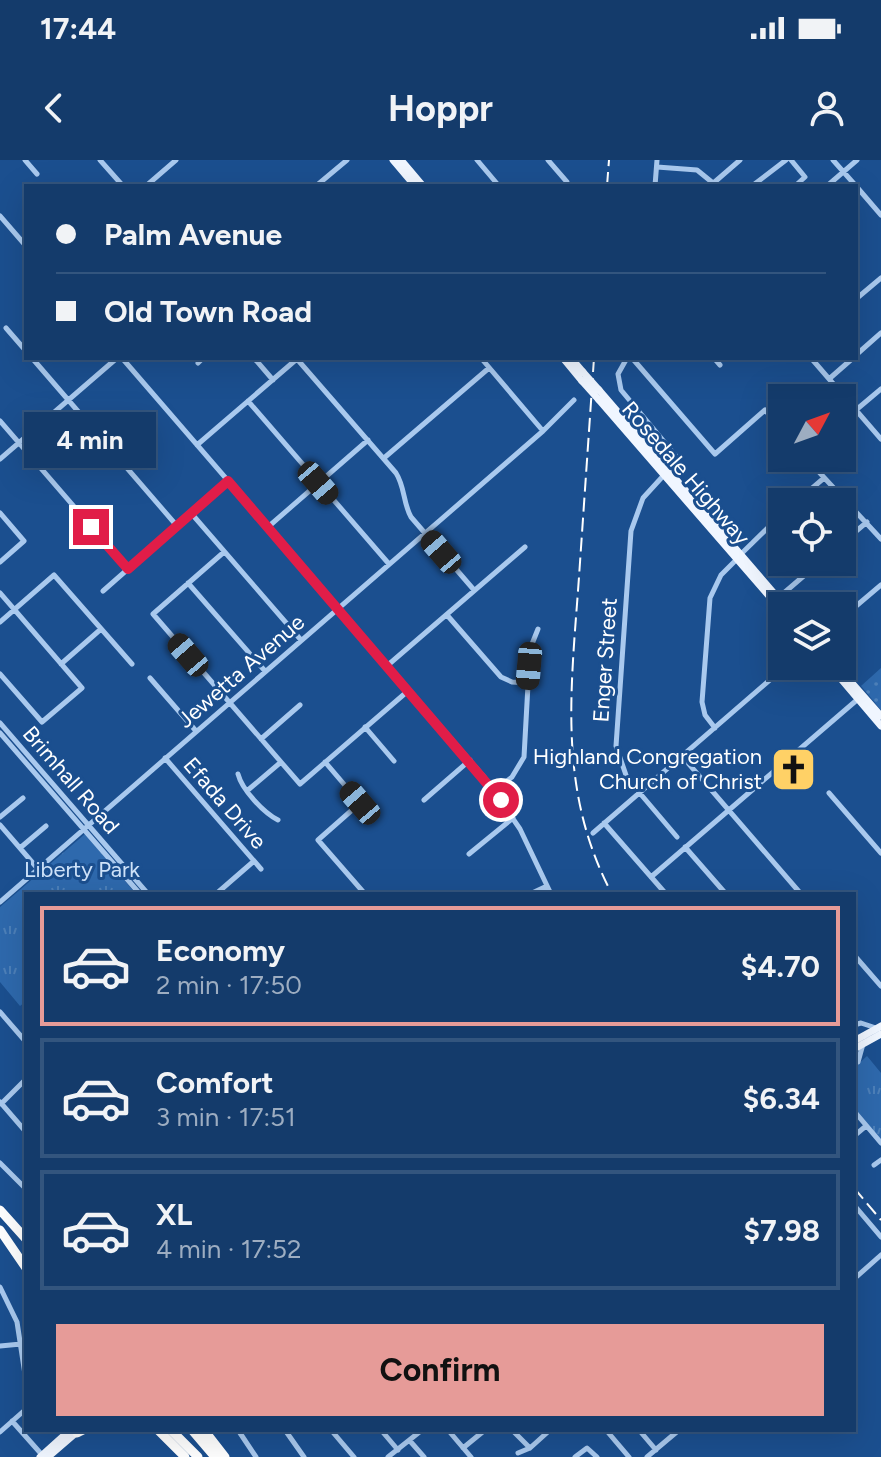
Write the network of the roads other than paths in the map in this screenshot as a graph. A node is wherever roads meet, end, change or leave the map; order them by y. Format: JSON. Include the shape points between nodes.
{"nodes":[{"id":1,"x":25,"y":160,"type":"edge"},
{"id":2,"x":100,"y":160,"type":"edge"},
{"id":3,"x":176,"y":160,"type":"edge"},
{"id":4,"x":347,"y":160,"type":"edge"},
{"id":5,"x":401,"y":160,"type":"edge"},
{"id":6,"x":477,"y":160,"type":"edge"},
{"id":7,"x":548,"y":160,"type":"edge"},
{"id":8,"x":740,"y":160,"type":"edge"},
{"id":9,"x":789,"y":160,"type":"edge"},
{"id":10,"x":833,"y":160,"type":"edge"},
{"id":11,"x":857,"y":160,"type":"edge"},
{"id":12,"x":391,"y":163,"type":"edge"},
{"id":13,"x":657,"y":163,"type":"edge"},
{"id":14,"x":843,"y":172,"type":"junction"},
{"id":15,"x":37,"y":174,"type":"dead end"},
{"id":16,"x":121,"y":184,"type":"edge"},
{"id":17,"x":148,"y":184,"type":"edge"},
{"id":18,"x":318,"y":184,"type":"edge"},
{"id":19,"x":417,"y":184,"type":"edge"},
{"id":20,"x":417,"y":184,"type":"edge"},
{"id":21,"x":497,"y":184,"type":"edge"},
{"id":22,"x":567,"y":184,"type":"edge"},
{"id":23,"x":655,"y":184,"type":"edge"},
{"id":24,"x":711,"y":184,"type":"edge"},
{"id":25,"x":713,"y":184,"type":"edge"},
{"id":26,"x":755,"y":184,"type":"edge"},
{"id":27,"x":797,"y":184,"type":"edge"},
{"id":28,"x":829,"y":184,"type":"edge"},
{"id":29,"x":854,"y":184,"type":"edge"},
{"id":30,"x":858,"y":188,"type":"edge"},
{"id":31,"x":881,"y":215,"type":"edge"},
{"id":32,"x":1,"y":219,"type":"edge"},
{"id":33,"x":24,"y":244,"type":"edge"},
{"id":34,"x":881,"y":278,"type":"edge"},
{"id":35,"x":858,"y":297,"type":"edge"},
{"id":36,"x":6,"y":328,"type":"dead end"},
{"id":37,"x":881,"y":333,"type":"edge"},
{"id":38,"x":24,"y":349,"type":"edge"},
{"id":39,"x":858,"y":353,"type":"edge"},
{"id":40,"x":34,"y":360,"type":"edge"},
{"id":41,"x":118,"y":360,"type":"edge"},
{"id":42,"x":122,"y":360,"type":"edge"},
{"id":43,"x":256,"y":360,"type":"edge"},
{"id":44,"x":296,"y":360,"type":"edge"},
{"id":45,"x":300,"y":360,"type":"edge"},
{"id":46,"x":483,"y":360,"type":"edge"},
{"id":47,"x":565,"y":360,"type":"edge"},
{"id":48,"x":572,"y":360,"type":"edge"},
{"id":49,"x":627,"y":360,"type":"edge"},
{"id":50,"x":631,"y":360,"type":"edge"},
{"id":51,"x":716,"y":360,"type":"edge"},
{"id":52,"x":813,"y":360,"type":"edge"},
{"id":53,"x":850,"y":360,"type":"edge"},
{"id":54,"x":720,"y":365,"type":"dead end"},
{"id":55,"x":489,"y":368,"type":"junction"},
{"id":56,"x":583,"y":376,"type":"junction"},
{"id":57,"x":829,"y":379,"type":"junction"},
{"id":58,"x":273,"y":380,"type":"junction"},
{"id":59,"x":833,"y":384,"type":"edge"},
{"id":60,"x":881,"y":389,"type":"edge"},
{"id":61,"x":599,"y":395,"type":"junction"},
{"id":62,"x":69,"y":400,"type":"junction"},
{"id":63,"x":574,"y":400,"type":"dead end"},
{"id":64,"x":248,"y":401,"type":"junction"},
{"id":65,"x":856,"y":410,"type":"joint"},
{"id":66,"x":768,"y":414,"type":"edge"},
{"id":67,"x":0,"y":421,"type":"edge"},
{"id":68,"x":543,"y":431,"type":"junction"},
{"id":69,"x":880,"y":437,"type":"edge"},
{"id":70,"x":368,"y":440,"type":"junction"},
{"id":71,"x":19,"y":443,"type":"junction"},
{"id":72,"x":197,"y":445,"type":"junction"},
{"id":73,"x":0,"y":459,"type":"edge"},
{"id":74,"x":384,"y":459,"type":"junction"},
{"id":75,"x":819,"y":472,"type":"edge"},
{"id":76,"x":666,"y":473,"type":"junction"},
{"id":77,"x":824,"y":478,"type":"junction"},
{"id":78,"x":228,"y":481,"type":"junction"},
{"id":79,"x":318,"y":483,"type":"junction"},
{"id":80,"x":812,"y":488,"type":"edge"},
{"id":81,"x":0,"y":513,"type":"edge"},
{"id":82,"x":191,"y":513,"type":"junction"},
{"id":83,"x":867,"y":522,"type":"junction"},
{"id":84,"x":177,"y":526,"type":"junction"},
{"id":85,"x":268,"y":527,"type":"junction"},
{"id":86,"x":768,"y":528,"type":"edge"},
{"id":87,"x":856,"y":531,"type":"edge"},
{"id":88,"x":425,"y":533,"type":"junction"},
{"id":89,"x":881,"y":539,"type":"edge"},
{"id":90,"x":525,"y":547,"type":"dead end"},
{"id":91,"x":224,"y":552,"type":"junction"},
{"id":92,"x":739,"y":557,"type":"junction"},
{"id":93,"x":0,"y":562,"type":"edge"},
{"id":94,"x":389,"y":564,"type":"junction"},
{"id":95,"x":128,"y":569,"type":"junction"},
{"id":96,"x":804,"y":576,"type":"edge"},
{"id":97,"x":188,"y":583,"type":"junction"},
{"id":98,"x":881,"y":585,"type":"edge"},
{"id":99,"x":474,"y":590,"type":"junction"},
{"id":100,"x":103,"y":591,"type":"dead end"},
{"id":101,"x":769,"y":592,"type":"edge"},
{"id":102,"x":770,"y":592,"type":"edge"},
{"id":103,"x":785,"y":592,"type":"edge"},
{"id":104,"x":0,"y":593,"type":"edge"},
{"id":105,"x":856,"y":606,"type":"edge"},
{"id":106,"x":339,"y":608,"type":"junction"},
{"id":107,"x":14,"y":610,"type":"junction"},
{"id":108,"x":447,"y":615,"type":"junction"},
{"id":109,"x":0,"y":622,"type":"edge"},
{"id":110,"x":101,"y":629,"type":"junction"},
{"id":111,"x":538,"y":629,"type":"dead end"},
{"id":112,"x":301,"y":640,"type":"junction"},
{"id":113,"x":61,"y":664,"type":"junction"},
{"id":114,"x":132,"y":664,"type":"dead end"},
{"id":115,"x":388,"y":665,"type":"junction"},
{"id":116,"x":265,"y":671,"type":"junction"},
{"id":117,"x":0,"y":674,"type":"edge"},
{"id":118,"x":150,"y":678,"type":"dead end"},
{"id":119,"x":770,"y":680,"type":"edge"},
{"id":120,"x":843,"y":680,"type":"edge"},
{"id":121,"x":845,"y":680,"type":"edge"},
{"id":122,"x":527,"y":683,"type":"junction"},
{"id":123,"x":409,"y":690,"type":"junction"},
{"id":124,"x":858,"y":699,"type":"junction"},
{"id":125,"x":229,"y":702,"type":"junction"},
{"id":126,"x":300,"y":705,"type":"dead end"},
{"id":127,"x":881,"y":721,"type":"edge"},
{"id":128,"x":0,"y":723,"type":"edge"},
{"id":129,"x":365,"y":727,"type":"junction"},
{"id":130,"x":715,"y":728,"type":"junction"},
{"id":131,"x":196,"y":731,"type":"junction"},
{"id":132,"x":0,"y":733,"type":"edge"},
{"id":133,"x":261,"y":739,"type":"junction"},
{"id":134,"x":682,"y":756,"type":"junction"},
{"id":135,"x":165,"y":758,"type":"junction"},
{"id":136,"x":470,"y":760,"type":"junction"},
{"id":137,"x":394,"y":761,"type":"dead end"},
{"id":138,"x":281,"y":762,"type":"junction"},
{"id":139,"x":325,"y":762,"type":"junction"},
{"id":140,"x":238,"y":774,"type":"dead end"},
{"id":141,"x":248,"y":790,"type":"junction"},
{"id":142,"x":495,"y":790,"type":"junction"},
{"id":143,"x":639,"y":793,"type":"junction"},
{"id":144,"x":829,"y":793,"type":"dead end"},
{"id":145,"x":23,"y":798,"type":"dead end"},
{"id":146,"x":424,"y":800,"type":"dead end"},
{"id":147,"x":729,"y":810,"type":"junction"},
{"id":148,"x":0,"y":817,"type":"edge"},
{"id":149,"x":513,"y":818,"type":"junction"},
{"id":150,"x":278,"y":820,"type":"dead end"},
{"id":151,"x":604,"y":823,"type":"junction"},
{"id":152,"x":0,"y":825,"type":"edge"},
{"id":153,"x":46,"y":826,"type":"dead end"},
{"id":154,"x":85,"y":826,"type":"junction"},
{"id":155,"x":593,"y":833,"type":"dead end"},
{"id":156,"x":677,"y":837,"type":"dead end"},
{"id":157,"x":685,"y":847,"type":"junction"},
{"id":158,"x":20,"y":848,"type":"junction"},
{"id":159,"x":881,"y":853,"type":"edge"},
{"id":160,"x":469,"y":854,"type":"dead end"},
{"id":161,"x":112,"y":861,"type":"junction"},
{"id":162,"x":254,"y":861,"type":"junction"},
{"id":163,"x":38,"y":869,"type":"junction"},
{"id":164,"x":261,"y":869,"type":"dead end"},
{"id":165,"x":651,"y":877,"type":"junction"},
{"id":166,"x":134,"y":878,"type":"junction"},
{"id":167,"x":547,"y":886,"type":"junction"},
{"id":168,"x":142,"y":892,"type":"edge"},
{"id":169,"x":142,"y":892,"type":"edge"},
{"id":170,"x":218,"y":892,"type":"edge"},
{"id":171,"x":363,"y":892,"type":"edge"},
{"id":172,"x":534,"y":892,"type":"edge"},
{"id":173,"x":550,"y":892,"type":"edge"},
{"id":174,"x":664,"y":892,"type":"edge"},
{"id":175,"x":724,"y":892,"type":"edge"},
{"id":176,"x":799,"y":892,"type":"edge"},
{"id":177,"x":0,"y":902,"type":"edge"},
{"id":178,"x":856,"y":957,"type":"edge"},
{"id":179,"x":881,"y":986,"type":"edge"},
{"id":180,"x":0,"y":1012,"type":"edge"},
{"id":181,"x":856,"y":1024,"type":"edge"},
{"id":182,"x":880,"y":1029,"type":"edge"},
{"id":183,"x":24,"y":1037,"type":"edge"},
{"id":184,"x":856,"y":1045,"type":"edge"},
{"id":185,"x":856,"y":1063,"type":"edge"},
{"id":186,"x":24,"y":1081,"type":"edge"},
{"id":187,"x":1,"y":1103,"type":"edge"},
{"id":188,"x":856,"y":1114,"type":"edge"},
{"id":189,"x":866,"y":1126,"type":"junction"},
{"id":190,"x":24,"y":1130,"type":"edge"},
{"id":191,"x":856,"y":1134,"type":"edge"},
{"id":192,"x":881,"y":1143,"type":"edge"},
{"id":193,"x":881,"y":1160,"type":"edge"},
{"id":194,"x":0,"y":1163,"type":"edge"},
{"id":195,"x":874,"y":1165,"type":"dead end"},
{"id":196,"x":24,"y":1187,"type":"edge"},
{"id":197,"x":856,"y":1207,"type":"edge"},
{"id":198,"x":0,"y":1210,"type":"edge"},
{"id":199,"x":0,"y":1229,"type":"edge"},
{"id":200,"x":24,"y":1236,"type":"edge"},
{"id":201,"x":881,"y":1237,"type":"edge"},
{"id":202,"x":881,"y":1255,"type":"edge"},
{"id":203,"x":24,"y":1256,"type":"edge"},
{"id":204,"x":24,"y":1265,"type":"edge"},
{"id":205,"x":856,"y":1277,"type":"edge"},
{"id":206,"x":0,"y":1287,"type":"edge"},
{"id":207,"x":21,"y":1344,"type":"junction"},
{"id":208,"x":0,"y":1346,"type":"edge"},
{"id":209,"x":24,"y":1366,"type":"edge"},
{"id":210,"x":24,"y":1411,"type":"edge"},
{"id":211,"x":12,"y":1421,"type":"junction"},
{"id":212,"x":0,"y":1432,"type":"edge"},
{"id":213,"x":76,"y":1432,"type":"edge"},
{"id":214,"x":160,"y":1432,"type":"edge"},
{"id":215,"x":175,"y":1432,"type":"edge"},
{"id":216,"x":195,"y":1432,"type":"edge"},
{"id":217,"x":206,"y":1432,"type":"edge"},
{"id":218,"x":239,"y":1432,"type":"edge"},
{"id":219,"x":289,"y":1432,"type":"edge"},
{"id":220,"x":333,"y":1432,"type":"edge"},
{"id":221,"x":383,"y":1432,"type":"edge"},
{"id":222,"x":420,"y":1432,"type":"edge"},
{"id":223,"x":450,"y":1432,"type":"edge"},
{"id":224,"x":483,"y":1432,"type":"edge"},
{"id":225,"x":514,"y":1432,"type":"edge"},
{"id":226,"x":548,"y":1432,"type":"edge"},
{"id":227,"x":608,"y":1432,"type":"edge"},
{"id":228,"x":641,"y":1432,"type":"edge"},
{"id":229,"x":677,"y":1432,"type":"edge"},
{"id":230,"x":410,"y":1441,"type":"junction"},
{"id":231,"x":463,"y":1448,"type":"junction"},
{"id":232,"x":530,"y":1448,"type":"junction"},
{"id":233,"x":398,"y":1450,"type":"junction"},
{"id":234,"x":656,"y":1450,"type":"junction"},
{"id":235,"x":518,"y":1453,"type":"dead end"},
{"id":236,"x":214,"y":1455,"type":"edge"},
{"id":237,"x":43,"y":1456,"type":"edge"},
{"id":238,"x":185,"y":1457,"type":"edge"},
{"id":239,"x":199,"y":1457,"type":"edge"},
{"id":240,"x":225,"y":1457,"type":"edge"},
{"id":241,"x":256,"y":1457,"type":"edge"},
{"id":242,"x":304,"y":1457,"type":"edge"},
{"id":243,"x":354,"y":1457,"type":"edge"},
{"id":244,"x":388,"y":1457,"type":"edge"},
{"id":245,"x":424,"y":1457,"type":"edge"},
{"id":246,"x":471,"y":1457,"type":"edge"},
{"id":247,"x":575,"y":1457,"type":"edge"},
{"id":248,"x":597,"y":1457,"type":"edge"},
{"id":249,"x":629,"y":1457,"type":"edge"},
{"id":250,"x":647,"y":1457,"type":"edge"}],
"edges":[{"from":1,"to":15,"type":"street"},
{"from":2,"to":16,"type":"street"},
{"from":3,"to":17,"type":"street"},
{"from":4,"to":18,"type":"street"},
{"from":5,"to":19,"type":"main road"},
{"from":6,"to":21,"type":"street"},
{"from":7,"to":22,"type":"street"},
{"from":8,"to":25,"type":"street"},
{"from":9,"to":26,"type":"street"},
{"from":9,"to":27,"type":"street","via":[[805,177]]},
{"from":10,"to":14,"type":"street"},
{"from":11,"to":14,"type":"street"},
{"from":12,"to":20,"type":"main road"},
{"from":13,"to":23,"type":"street"},
{"from":13,"to":24,"type":"street","via":[[697,170]]},
{"from":14,"to":28,"type":"street"},
{"from":14,"to":29,"type":"street"},
{"from":30,"to":31,"type":"street"},
{"from":32,"to":33,"type":"street"},
{"from":34,"to":35,"type":"street"},
{"from":36,"to":38,"type":"street"},
{"from":37,"to":39,"type":"street"},
{"from":40,"to":62,"type":"street"},
{"from":41,"to":62,"type":"street"},
{"from":42,"to":72,"type":"street"},
{"from":43,"to":58,"type":"street"},
{"from":44,"to":58,"type":"street"},
{"from":45,"to":70,"type":"street"},
{"from":46,"to":55,"type":"street"},
{"from":47,"to":56,"type":"main road","name":"Rosedale Highway"},
{"from":48,"to":56,"type":"main road","name":"Rosedale Highway"},
{"from":49,"to":76,"type":"street","via":[[619,370],[619,386],[676,456]]},
{"from":50,"to":66,"type":"street","via":[[715,454],[765,410]]},
{"from":51,"to":54,"type":"street"},
{"from":52,"to":57,"type":"street"},
{"from":53,"to":57,"type":"street"},
{"from":55,"to":68,"type":"street"},
{"from":55,"to":74,"type":"street"},
{"from":56,"to":61,"type":"main road","name":"Rosedale Highway","bridge":true},
{"from":57,"to":59,"type":"street"},
{"from":58,"to":64,"type":"street"},
{"from":60,"to":65,"type":"street"},
{"from":61,"to":76,"type":"main road","name":"Rosedale Highway"},
{"from":61,"to":76,"type":"main road","name":"Rosedale Highway"},
{"from":62,"to":71,"type":"street"},
{"from":62,"to":84,"type":"street"},
{"from":63,"to":68,"type":"street","name":"Jewetta Avenue"},
{"from":64,"to":72,"type":"street"},
{"from":64,"to":79,"type":"street"},
{"from":65,"to":69,"type":"street"},
{"from":67,"to":71,"type":"street"},
{"from":68,"to":88,"type":"street","name":"Jewetta Avenue"},
{"from":70,"to":74,"type":"street"},
{"from":70,"to":79,"type":"street"},
{"from":71,"to":73,"type":"street"},
{"from":71,"to":95,"type":"street"},
{"from":72,"to":78,"type":"street"},
{"from":74,"to":88,"type":"street","via":[[402,482],[409,513]]},
{"from":75,"to":77,"type":"street"},
{"from":76,"to":92,"type":"main road","name":"Rosedale Highway"},
{"from":76,"to":92,"type":"main road","name":"Rosedale Highway"},
{"from":76,"to":143,"type":"street","name":"Enger Street","via":[[639,504],[631,531],[616,746],[623,772]]},
{"from":77,"to":80,"type":"street"},
{"from":77,"to":83,"type":"street"},
{"from":78,"to":82,"type":"street"},
{"from":78,"to":85,"type":"street"},
{"from":79,"to":85,"type":"street"},
{"from":79,"to":94,"type":"street"},
{"from":81,"to":93,"type":"street","via":[[24,541]]},
{"from":82,"to":84,"type":"street"},
{"from":82,"to":91,"type":"street"},
{"from":83,"to":87,"type":"street"},
{"from":83,"to":89,"type":"street"},
{"from":84,"to":95,"type":"street"},
{"from":85,"to":106,"type":"street"},
{"from":86,"to":92,"type":"street"},
{"from":88,"to":94,"type":"street","name":"Jewetta Avenue"},
{"from":88,"to":99,"type":"street"},
{"from":90,"to":99,"type":"street"},
{"from":91,"to":97,"type":"street"},
{"from":91,"to":112,"type":"street"},
{"from":92,"to":101,"type":"main road","name":"Rosedale Highway"},
{"from":92,"to":102,"type":"main road","name":"Rosedale Highway"},
{"from":92,"to":130,"type":"street","via":[[717,581],[709,604],[702,702]]},
{"from":94,"to":106,"type":"street","name":"Jewetta Avenue"},
{"from":95,"to":100,"type":"street"},
{"from":96,"to":103,"type":"street"},
{"from":97,"to":116,"type":"street"},
{"from":97,"to":125,"type":"street","via":[[153,614]]},
{"from":98,"to":105,"type":"street"},
{"from":99,"to":108,"type":"street"},
{"from":104,"to":107,"type":"street"},
{"from":106,"to":112,"type":"street","name":"Jewetta Avenue"},
{"from":106,"to":115,"type":"street"},
{"from":107,"to":109,"type":"street"},
{"from":107,"to":110,"type":"street","via":[[54,575]]},
{"from":107,"to":113,"type":"street"},
{"from":108,"to":115,"type":"street"},
{"from":108,"to":122,"type":"street","via":[[501,677]]},
{"from":110,"to":113,"type":"street"},
{"from":110,"to":114,"type":"street"},
{"from":111,"to":122,"type":"street"},
{"from":112,"to":116,"type":"street","name":"Jewetta Avenue"},
{"from":113,"to":117,"type":"street","via":[[82,688],[42,722]]},
{"from":115,"to":123,"type":"street"},
{"from":116,"to":125,"type":"street","name":"Jewetta Avenue"},
{"from":118,"to":131,"type":"street"},
{"from":119,"to":130,"type":"street"},
{"from":120,"to":124,"type":"main road"},
{"from":121,"to":127,"type":"main road"},
{"from":122,"to":142,"type":"street","via":[[524,757],[512,777]]},
{"from":123,"to":129,"type":"street"},
{"from":123,"to":136,"type":"street"},
{"from":124,"to":127,"type":"main road"},
{"from":124,"to":147,"type":"street"},
{"from":125,"to":131,"type":"street","name":"Jewetta Avenue"},
{"from":125,"to":133,"type":"street"},
{"from":126,"to":133,"type":"street"},
{"from":128,"to":154,"type":"street","name":"Brimhall Road"},
{"from":129,"to":137,"type":"street"},
{"from":129,"to":139,"type":"street"},
{"from":130,"to":134,"type":"street"},
{"from":131,"to":135,"type":"street","name":"Jewetta Avenue"},
{"from":132,"to":154,"type":"street","name":"Brimhall Road"},
{"from":133,"to":138,"type":"street"},
{"from":134,"to":143,"type":"street"},
{"from":134,"to":147,"type":"street"},
{"from":135,"to":154,"type":"street","name":"Jewetta Avenue"},
{"from":135,"to":162,"type":"street","name":"Efada Drive"},
{"from":136,"to":142,"type":"street"},
{"from":136,"to":146,"type":"street"},
{"from":138,"to":139,"type":"street","via":[[300,784]]},
{"from":138,"to":141,"type":"street"},
{"from":139,"to":171,"type":"street","via":[[360,803],[318,840]]},
{"from":140,"to":141,"type":"street"},
{"from":141,"to":150,"type":"street"},
{"from":142,"to":149,"type":"street"},
{"from":143,"to":151,"type":"street"},
{"from":143,"to":156,"type":"street","name":"Enger Street"},
{"from":144,"to":159,"type":"street"},
{"from":145,"to":148,"type":"street"},
{"from":147,"to":157,"type":"street"},
{"from":147,"to":176,"type":"street"},
{"from":149,"to":160,"type":"street"},
{"from":149,"to":167,"type":"street"},
{"from":151,"to":155,"type":"street"},
{"from":151,"to":165,"type":"street"},
{"from":152,"to":158,"type":"street"},
{"from":153,"to":158,"type":"street"},
{"from":154,"to":161,"type":"street","name":"Brimhall Road"},
{"from":154,"to":163,"type":"street","name":"Jewetta Avenue"},
{"from":154,"to":166,"type":"street","name":"Brimhall Road"},
{"from":157,"to":165,"type":"street"},
{"from":157,"to":175,"type":"street"},
{"from":158,"to":163,"type":"street"},
{"from":161,"to":166,"type":"street"},
{"from":161,"to":168,"type":"street","name":"Brimhall Road"},
{"from":162,"to":164,"type":"street","name":"Efada Drive"},
{"from":162,"to":170,"type":"street"},
{"from":163,"to":177,"type":"street","name":"Jewetta Avenue"},
{"from":165,"to":174,"type":"street"},
{"from":166,"to":169,"type":"street","name":"Brimhall Road"},
{"from":167,"to":172,"type":"street"},
{"from":167,"to":173,"type":"street"},
{"from":178,"to":179,"type":"street"},
{"from":180,"to":183,"type":"street"},
{"from":181,"to":182,"type":"street"},
{"from":181,"to":184,"type":"street","via":[[863,1029]]},
{"from":182,"to":184,"type":"main road"},
{"from":184,"to":185,"type":"street"},
{"from":184,"to":185,"type":"street"},
{"from":186,"to":187,"type":"street"},
{"from":187,"to":190,"type":"street"},
{"from":188,"to":189,"type":"street"},
{"from":189,"to":191,"type":"street"},
{"from":189,"to":192,"type":"street"},
{"from":193,"to":195,"type":"street"},
{"from":194,"to":196,"type":"street"},
{"from":197,"to":201,"type":"street"},
{"from":198,"to":200,"type":"highway"},
{"from":199,"to":203,"type":"highway"},
{"from":199,"to":204,"type":"highway"},
{"from":202,"to":205,"type":"street"},
{"from":206,"to":207,"type":"street","via":[[15,1315]]},
{"from":207,"to":208,"type":"street"},
{"from":207,"to":209,"type":"street"},
{"from":210,"to":211,"type":"street"},
{"from":211,"to":212,"type":"street"},
{"from":211,"to":237,"type":"street"},
{"from":213,"to":237,"type":"main road"},
{"from":214,"to":238,"type":"highway"},
{"from":215,"to":239,"type":"highway"},
{"from":216,"to":236,"type":"highway"},
{"from":217,"to":240,"type":"highway"},
{"from":218,"to":241,"type":"street"},
{"from":219,"to":242,"type":"street"},
{"from":220,"to":243,"type":"street"},
{"from":221,"to":233,"type":"street"},
{"from":222,"to":230,"type":"street"},
{"from":223,"to":231,"type":"street"},
{"from":224,"to":231,"type":"street"},
{"from":225,"to":232,"type":"street"},
{"from":226,"to":232,"type":"street"},
{"from":227,"to":249,"type":"street"},
{"from":228,"to":234,"type":"street"},
{"from":229,"to":234,"type":"street"},
{"from":230,"to":233,"type":"street"},
{"from":230,"to":245,"type":"street"},
{"from":231,"to":246,"type":"street"},
{"from":232,"to":235,"type":"street"},
{"from":233,"to":244,"type":"street"},
{"from":234,"to":250,"type":"street"},
{"from":247,"to":248,"type":"street","via":[[587,1448]]}]}
